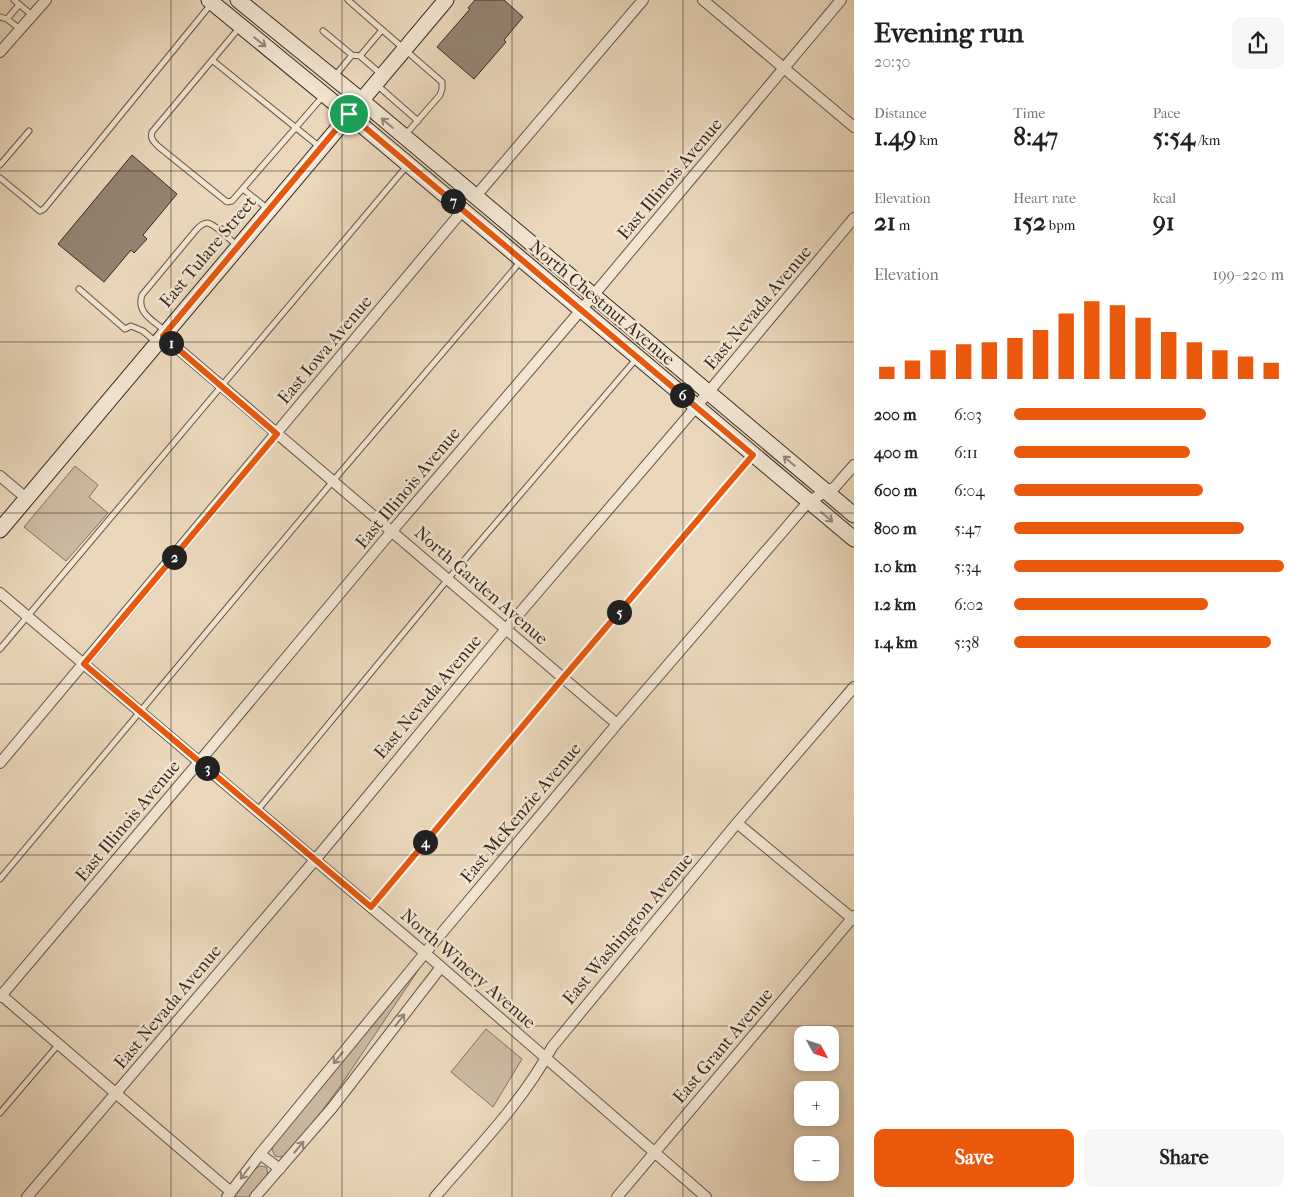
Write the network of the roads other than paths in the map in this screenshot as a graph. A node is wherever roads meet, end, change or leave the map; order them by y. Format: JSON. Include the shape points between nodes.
{"nodes":[{"id":1,"x":14,"y":0,"type":"edge"},
{"id":2,"x":46,"y":0,"type":"edge"},
{"id":3,"x":238,"y":0,"type":"edge"},
{"id":4,"x":348,"y":0,"type":"edge"},
{"id":5,"x":446,"y":0,"type":"edge"},
{"id":6,"x":643,"y":0,"type":"edge"},
{"id":7,"x":703,"y":0,"type":"edge"},
{"id":8,"x":841,"y":0,"type":"edge"},
{"id":9,"x":210,"y":1,"type":"edge"},
{"id":10,"x":19,"y":5,"type":"junction"},
{"id":11,"x":32,"y":15,"type":"junction"},
{"id":12,"x":0,"y":17,"type":"edge"},
{"id":13,"x":7,"y":18,"type":"junction"},
{"id":14,"x":241,"y":26,"type":"junction"},
{"id":15,"x":20,"y":30,"type":"junction"},
{"id":16,"x":382,"y":30,"type":"junction"},
{"id":17,"x":323,"y":31,"type":"dead end"},
{"id":18,"x":405,"y":49,"type":"junction"},
{"id":19,"x":0,"y":52,"type":"edge"},
{"id":20,"x":352,"y":55,"type":"junction"},
{"id":21,"x":360,"y":56,"type":"junction"},
{"id":22,"x":212,"y":60,"type":"junction"},
{"id":23,"x":784,"y":68,"type":"junction"},
{"id":24,"x":334,"y":78,"type":"junction"},
{"id":25,"x":379,"y":79,"type":"junction"},
{"id":26,"x":324,"y":94,"type":"junction"},
{"id":27,"x":361,"y":100,"type":"junction"},
{"id":28,"x":349,"y":114,"type":"junction"},
{"id":29,"x":418,"y":121,"type":"junction"},
{"id":30,"x":854,"y":126,"type":"edge"},
{"id":31,"x":295,"y":128,"type":"junction"},
{"id":32,"x":29,"y":131,"type":"dead end"},
{"id":33,"x":404,"y":137,"type":"junction"},
{"id":34,"x":320,"y":148,"type":"junction"},
{"id":35,"x":408,"y":164,"type":"junction"},
{"id":36,"x":0,"y":165,"type":"edge"},
{"id":37,"x":0,"y":178,"type":"edge"},
{"id":38,"x":243,"y":189,"type":"junction"},
{"id":39,"x":475,"y":197,"type":"junction"},
{"id":40,"x":268,"y":210,"type":"junction"},
{"id":41,"x":463,"y":210,"type":"junction"},
{"id":42,"x":854,"y":218,"type":"edge"},
{"id":43,"x":238,"y":246,"type":"junction"},
{"id":44,"x":533,"y":246,"type":"junction"},
{"id":45,"x":522,"y":260,"type":"junction"},
{"id":46,"x":79,"y":289,"type":"dead end"},
{"id":47,"x":593,"y":295,"type":"junction"},
{"id":48,"x":581,"y":310,"type":"junction"},
{"id":49,"x":162,"y":337,"type":"junction"},
{"id":50,"x":637,"y":358,"type":"junction"},
{"id":51,"x":222,"y":385,"type":"junction"},
{"id":52,"x":708,"y":392,"type":"junction"},
{"id":53,"x":696,"y":407,"type":"junction"},
{"id":54,"x":277,"y":434,"type":"junction"},
{"id":55,"x":753,"y":455,"type":"junction"},
{"id":56,"x":854,"y":465,"type":"edge"},
{"id":57,"x":0,"y":476,"type":"edge"},
{"id":58,"x":333,"y":481,"type":"junction"},
{"id":59,"x":826,"y":492,"type":"junction"},
{"id":60,"x":26,"y":498,"type":"junction"},
{"id":61,"x":809,"y":501,"type":"junction"},
{"id":62,"x":854,"y":515,"type":"edge"},
{"id":63,"x":0,"y":530,"type":"edge"},
{"id":64,"x":392,"y":531,"type":"junction"},
{"id":65,"x":854,"y":539,"type":"edge"},
{"id":66,"x":448,"y":579,"type":"junction"},
{"id":67,"x":0,"y":593,"type":"edge"},
{"id":68,"x":27,"y":616,"type":"junction"},
{"id":69,"x":506,"y":629,"type":"junction"},
{"id":70,"x":0,"y":649,"type":"edge"},
{"id":71,"x":84,"y":664,"type":"junction"},
{"id":72,"x":563,"y":678,"type":"junction"},
{"id":73,"x":854,"y":687,"type":"edge"},
{"id":74,"x":140,"y":713,"type":"junction"},
{"id":75,"x":617,"y":724,"type":"junction"},
{"id":76,"x":199,"y":762,"type":"junction"},
{"id":77,"x":0,"y":763,"type":"edge"},
{"id":78,"x":257,"y":810,"type":"junction"},
{"id":79,"x":737,"y":823,"type":"junction"},
{"id":80,"x":314,"y":860,"type":"junction"},
{"id":81,"x":0,"y":879,"type":"edge"},
{"id":82,"x":371,"y":907,"type":"junction"},
{"id":83,"x":853,"y":918,"type":"edge"},
{"id":84,"x":425,"y":953,"type":"junction"},
{"id":85,"x":441,"y":967,"type":"junction"},
{"id":86,"x":0,"y":995,"type":"edge"},
{"id":87,"x":59,"y":1044,"type":"junction"},
{"id":88,"x":546,"y":1058,"type":"junction"},
{"id":89,"x":116,"y":1093,"type":"junction"},
{"id":90,"x":0,"y":1113,"type":"edge"},
{"id":91,"x":654,"y":1153,"type":"junction"},
{"id":92,"x":260,"y":1154,"type":"junction"},
{"id":93,"x":280,"y":1169,"type":"junction"},
{"id":94,"x":229,"y":1195,"type":"edge"},
{"id":95,"x":27,"y":1197,"type":"edge"},
{"id":96,"x":255,"y":1197,"type":"edge"},
{"id":97,"x":435,"y":1197,"type":"edge"},
{"id":98,"x":617,"y":1197,"type":"edge"},
{"id":99,"x":706,"y":1197,"type":"edge"}],
"edges":[{"from":1,"to":10,"type":"lane"},
{"from":2,"to":11,"type":"street"},
{"from":3,"to":24,"type":"main road","name":"North Chestnut Avenue"},
{"from":4,"to":16,"type":"lane"},
{"from":5,"to":18,"type":"main road","name":"East Tulare Street"},
{"from":6,"to":39,"type":"street"},
{"from":7,"to":23,"type":"street"},
{"from":8,"to":23,"type":"street","name":"East Illinois Avenue"},
{"from":9,"to":14,"type":"main road","name":"North Chestnut Avenue"},
{"from":9,"to":37,"type":"lane","via":[[44,209],[40,211]]},
{"from":10,"to":11,"type":"lane"},
{"from":10,"to":13,"type":"lane"},
{"from":11,"to":15,"type":"street"},
{"from":12,"to":13,"type":"lane"},
{"from":13,"to":15,"type":"lane"},
{"from":14,"to":22,"type":"lane"},
{"from":14,"to":26,"type":"main road","name":"North Chestnut Avenue","one_way":true},
{"from":15,"to":19,"type":"street"},
{"from":16,"to":18,"type":"lane"},
{"from":16,"to":21,"type":"lane"},
{"from":17,"to":20,"type":"lane"},
{"from":18,"to":25,"type":"main road","name":"East Tulare Street"},
{"from":18,"to":29,"type":"lane","via":[[442,82],[440,95]]},
{"from":20,"to":21,"type":"lane"},
{"from":20,"to":24,"type":"lane"},
{"from":21,"to":25,"type":"lane"},
{"from":22,"to":31,"type":"lane"},
{"from":22,"to":38,"type":"lane","via":[[152,132],[152,140],[227,202]]},
{"from":23,"to":30,"type":"street"},
{"from":23,"to":47,"type":"street","name":"East Illinois Avenue"},
{"from":24,"to":27,"type":"main road","name":"North Chestnut Avenue"},
{"from":25,"to":27,"type":"main road","name":"East Tulare Street"},
{"from":25,"to":29,"type":"lane"},
{"from":26,"to":28,"type":"main road","name":"North Chestnut Avenue"},
{"from":26,"to":31,"type":"lane"},
{"from":27,"to":28,"type":"main road","name":"East Tulare Street"},
{"from":33,"to":27,"type":"main road","name":"North Chestnut Avenue","one_way":true},
{"from":28,"to":34,"type":"main road","name":"East Tulare Street"},
{"from":28,"to":35,"type":"main road","name":"North Chestnut Avenue"},
{"from":29,"to":33,"type":"lane"},
{"from":31,"to":34,"type":"lane"},
{"from":31,"to":38,"type":"lane"},
{"from":32,"to":36,"type":"lane"},
{"from":33,"to":39,"type":"main road","name":"North Chestnut Avenue"},
{"from":34,"to":40,"type":"main road","name":"East Tulare Street"},
{"from":35,"to":41,"type":"main road","name":"North Chestnut Avenue"},
{"from":35,"to":51,"type":"lane"},
{"from":38,"to":40,"type":"lane"},
{"from":39,"to":44,"type":"main road","name":"North Chestnut Avenue"},
{"from":40,"to":43,"type":"main road","name":"East Tulare Street"},
{"from":41,"to":44,"type":"main road","via":[[473,208],[514,240]]},
{"from":41,"to":45,"type":"main road","name":"North Chestnut Avenue"},
{"from":41,"to":54,"type":"street","name":"East Iowa Avenue"},
{"from":42,"to":52,"type":"street","name":"East Nevada Avenue"},
{"from":43,"to":49,"type":"main road","name":"East Tulare Street"},
{"from":43,"to":49,"type":"lane","via":[[213,225],[207,223],[196,230],[142,295],[140,308]]},
{"from":44,"to":47,"type":"main road","name":"North Chestnut Avenue"},
{"from":45,"to":48,"type":"main road","name":"North Chestnut Avenue"},
{"from":45,"to":58,"type":"lane"},
{"from":46,"to":49,"type":"lane","via":[[125,329],[131,326]]},
{"from":47,"to":48,"type":"street","name":"East Illinois Avenue"},
{"from":47,"to":52,"type":"main road","name":"North Chestnut Avenue"},
{"from":48,"to":50,"type":"main road","name":"North Chestnut Avenue"},
{"from":48,"to":64,"type":"street","name":"East Illinois Avenue"},
{"from":49,"to":51,"type":"street","name":"North Garden Avenue"},
{"from":49,"to":60,"type":"main road","name":"East Tulare Street"},
{"from":50,"to":53,"type":"main road","name":"North Chestnut Avenue"},
{"from":50,"to":66,"type":"lane"},
{"from":51,"to":54,"type":"street","name":"North Garden Avenue"},
{"from":51,"to":68,"type":"lane"},
{"from":52,"to":53,"type":"street","name":"East Nevada Avenue"},
{"from":59,"to":52,"type":"main road","name":"North Chestnut Avenue","one_way":true},
{"from":53,"to":55,"type":"main road","name":"North Chestnut Avenue"},
{"from":53,"to":69,"type":"street","name":"East Nevada Avenue"},
{"from":54,"to":58,"type":"street","name":"North Garden Avenue"},
{"from":54,"to":71,"type":"street","name":"East Iowa Avenue"},
{"from":55,"to":61,"type":"main road","name":"North Chestnut Avenue"},
{"from":55,"to":72,"type":"lane"},
{"from":56,"to":59,"type":"street","name":"East McKenzie Avenue","via":[[835,487]]},
{"from":57,"to":60,"type":"street"},
{"from":58,"to":64,"type":"street","name":"North Garden Avenue"},
{"from":58,"to":74,"type":"lane"},
{"from":59,"to":61,"type":"street","name":"East McKenzie Avenue"},
{"from":59,"to":62,"type":"main road","name":"North Chestnut Avenue"},
{"from":60,"to":63,"type":"main road","name":"East Tulare Street"},
{"from":61,"to":65,"type":"main road","name":"North Chestnut Avenue","one_way":true},
{"from":61,"to":75,"type":"street","name":"East McKenzie Avenue"},
{"from":64,"to":66,"type":"street","name":"North Garden Avenue"},
{"from":64,"to":76,"type":"street","name":"East Illinois Avenue"},
{"from":66,"to":69,"type":"street","name":"North Garden Avenue"},
{"from":66,"to":78,"type":"lane"},
{"from":67,"to":68,"type":"street","name":"North Winery Avenue"},
{"from":68,"to":70,"type":"lane"},
{"from":68,"to":71,"type":"street","name":"North Winery Avenue"},
{"from":69,"to":72,"type":"street","name":"North Garden Avenue"},
{"from":69,"to":80,"type":"street","name":"East Nevada Avenue"},
{"from":71,"to":74,"type":"street","name":"North Winery Avenue"},
{"from":71,"to":77,"type":"street","name":"East Iowa Avenue"},
{"from":72,"to":75,"type":"street","name":"North Garden Avenue"},
{"from":72,"to":82,"type":"lane"},
{"from":73,"to":79,"type":"street","name":"East Washington Avenue"},
{"from":74,"to":76,"type":"street","name":"North Winery Avenue"},
{"from":74,"to":81,"type":"lane"},
{"from":75,"to":84,"type":"street","name":"East McKenzie Avenue"},
{"from":76,"to":78,"type":"street","name":"North Winery Avenue"},
{"from":76,"to":86,"type":"street","name":"East Illinois Avenue"},
{"from":78,"to":80,"type":"street","name":"North Winery Avenue"},
{"from":79,"to":83,"type":"street"},
{"from":79,"to":88,"type":"street","name":"East Washington Avenue"},
{"from":80,"to":82,"type":"street","name":"North Winery Avenue"},
{"from":80,"to":89,"type":"street","name":"East Nevada Avenue"},
{"from":82,"to":84,"type":"street","name":"North Winery Avenue"},
{"from":83,"to":91,"type":"street","name":"East Grant Avenue"},
{"from":84,"to":85,"type":"street","name":"North Winery Avenue"},
{"from":84,"to":92,"type":"street","name":"East McKenzie Avenue","one_way":true},
{"from":85,"to":88,"type":"street","name":"North Winery Avenue"},
{"from":93,"to":85,"type":"street","one_way":true,"via":[[332,1108]]},
{"from":86,"to":87,"type":"street"},
{"from":87,"to":89,"type":"street"},
{"from":87,"to":90,"type":"lane"},
{"from":88,"to":91,"type":"street","name":"North Winery Avenue"},
{"from":88,"to":97,"type":"street","name":"East Washington Avenue","via":[[521,1096]]},
{"from":89,"to":94,"type":"street"},
{"from":89,"to":95,"type":"street","name":"East Nevada Avenue"},
{"from":91,"to":98,"type":"street","name":"East Grant Avenue"},
{"from":91,"to":99,"type":"street","name":"North Winery Avenue"},
{"from":92,"to":93,"type":"street"},
{"from":92,"to":94,"type":"street","name":"East McKenzie Avenue","one_way":true},
{"from":93,"to":96,"type":"street"}]}
